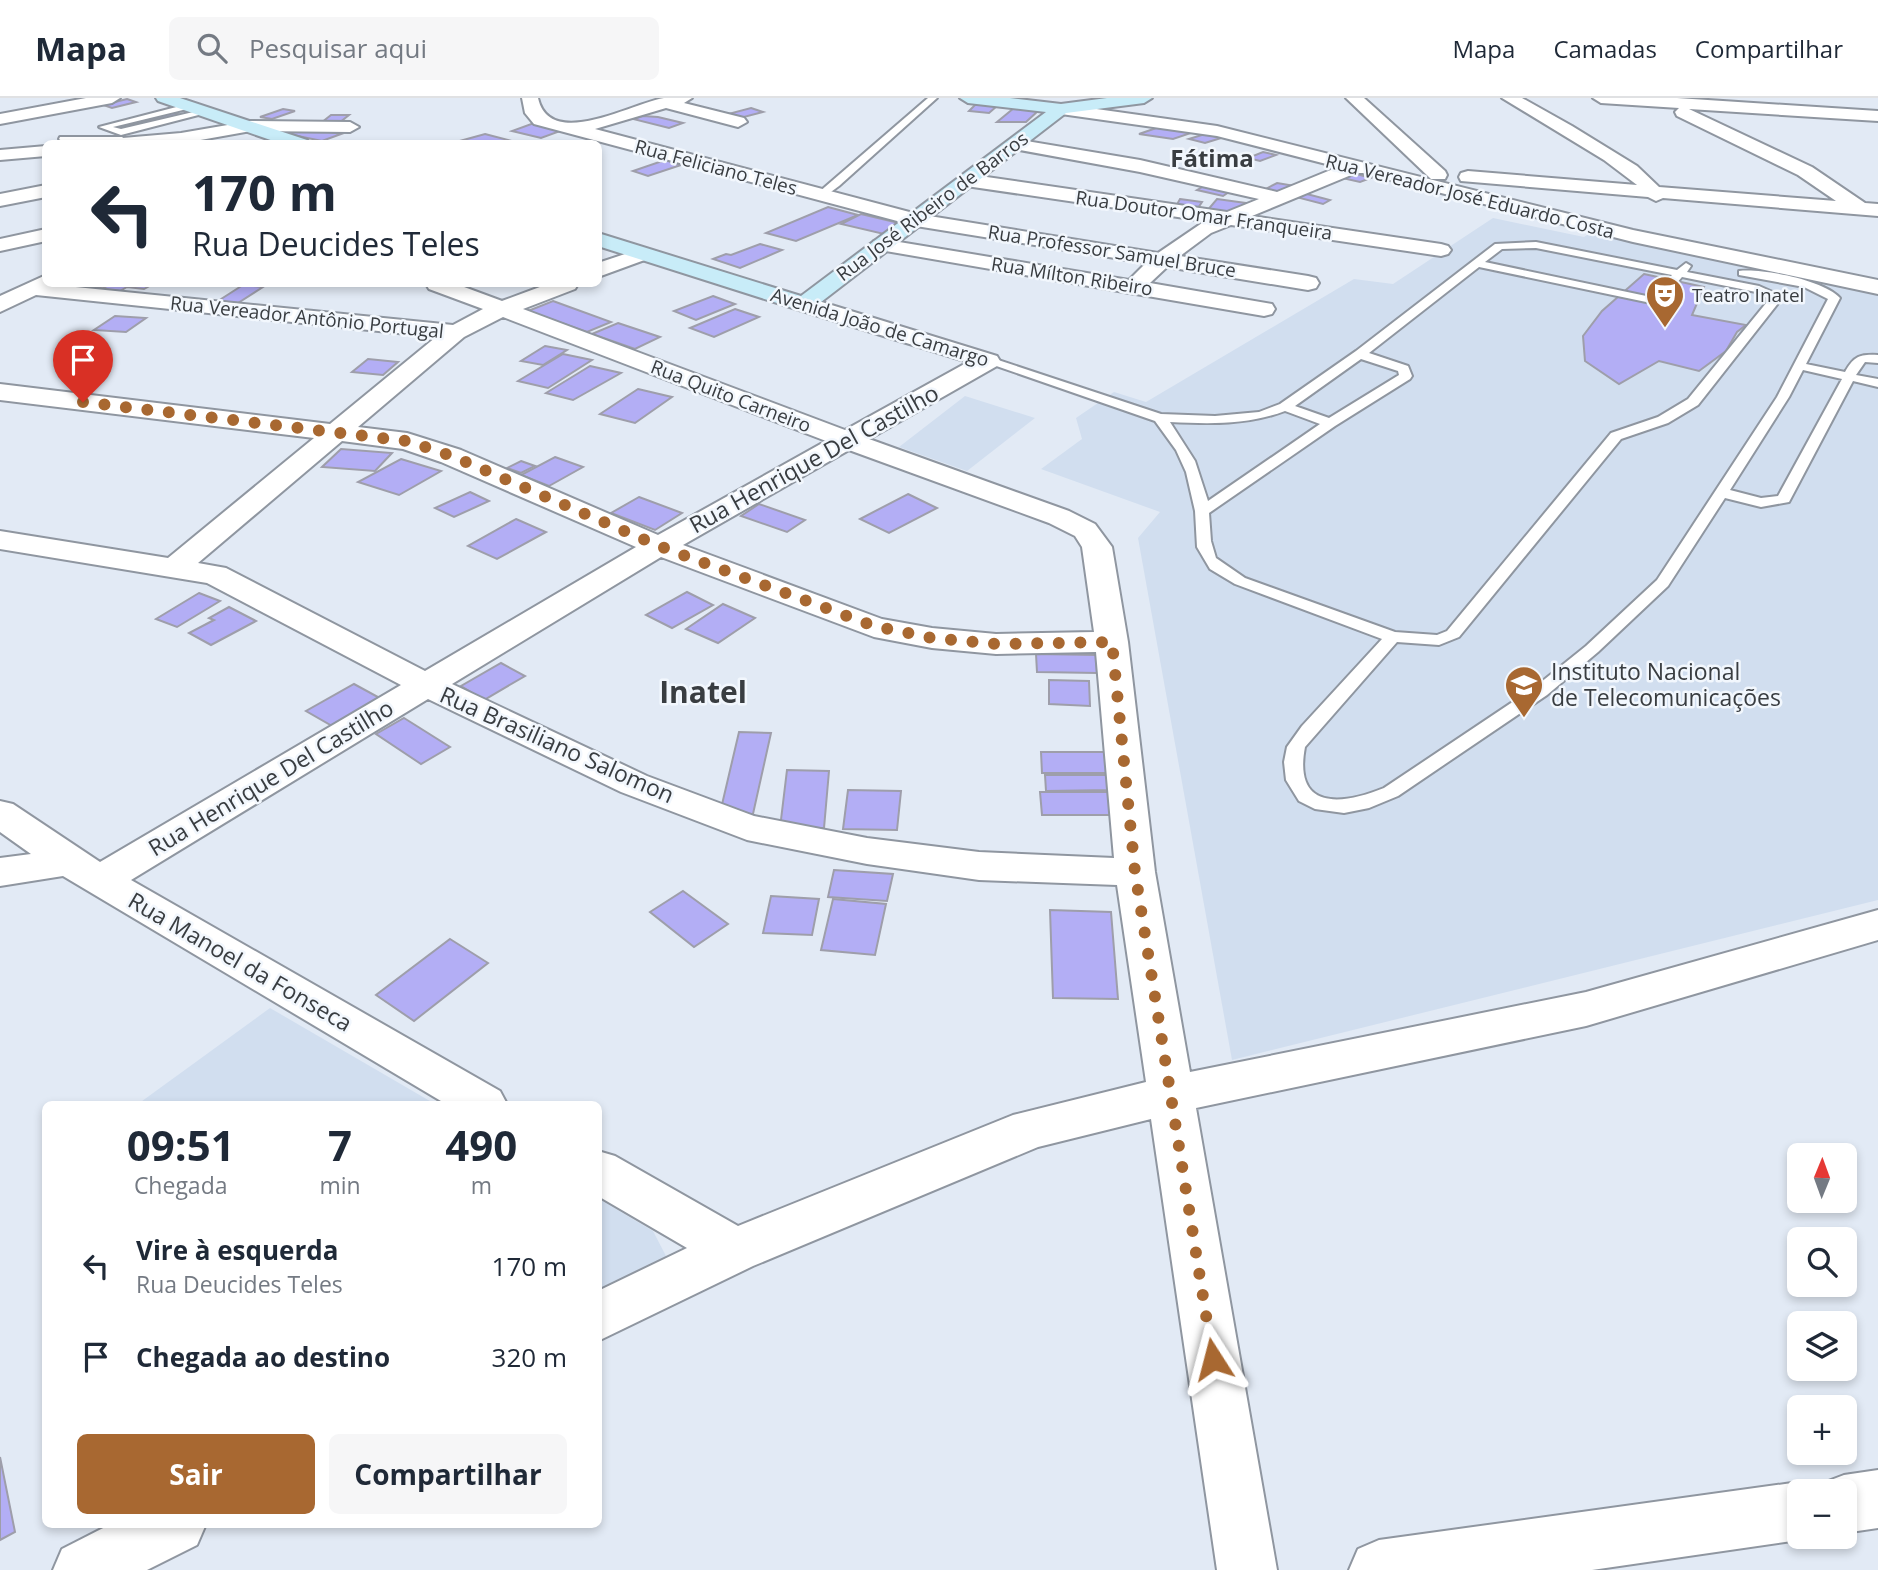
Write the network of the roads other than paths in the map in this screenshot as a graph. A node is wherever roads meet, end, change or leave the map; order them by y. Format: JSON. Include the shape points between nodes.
{"nodes":[{"id":1,"x":51,"y":98,"type":"edge"},
{"id":2,"x":112,"y":98,"type":"edge"},
{"id":3,"x":164,"y":98,"type":"edge"},
{"id":4,"x":530,"y":98,"type":"edge"},
{"id":5,"x":684,"y":98,"type":"edge"},
{"id":6,"x":933,"y":98,"type":"edge"},
{"id":7,"x":968,"y":98,"type":"edge"},
{"id":8,"x":1032,"y":98,"type":"edge"},
{"id":9,"x":1139,"y":98,"type":"edge"},
{"id":10,"x":1354,"y":98,"type":"edge"},
{"id":11,"x":1510,"y":98,"type":"edge"},
{"id":12,"x":1601,"y":98,"type":"edge"},
{"id":13,"x":1662,"y":100,"type":"edge"},
{"id":14,"x":665,"y":103,"type":"junction"},
{"id":15,"x":1012,"y":103,"type":"junction"},
{"id":16,"x":84,"y":104,"type":"junction"},
{"id":17,"x":1830,"y":105,"type":"edge"},
{"id":18,"x":188,"y":106,"type":"junction"},
{"id":19,"x":1061,"y":109,"type":"junction"},
{"id":20,"x":206,"y":112,"type":"junction"},
{"id":21,"x":1878,"y":116,"type":"edge"},
{"id":22,"x":0,"y":119,"type":"edge"},
{"id":23,"x":738,"y":121,"type":"dead end"},
{"id":24,"x":251,"y":126,"type":"junction"},
{"id":25,"x":350,"y":127,"type":"dead end"},
{"id":26,"x":575,"y":130,"type":"junction"},
{"id":27,"x":1878,"y":130,"type":"edge"},
{"id":28,"x":64,"y":139,"type":"dead end"},
{"id":29,"x":91,"y":140,"type":"edge"},
{"id":30,"x":162,"y":140,"type":"edge"},
{"id":31,"x":283,"y":140,"type":"edge"},
{"id":32,"x":543,"y":140,"type":"dead end"},
{"id":33,"x":1014,"y":144,"type":"junction"},
{"id":34,"x":42,"y":150,"type":"edge"},
{"id":35,"x":0,"y":155,"type":"edge"},
{"id":36,"x":42,"y":165,"type":"edge"},
{"id":37,"x":1354,"y":167,"type":"junction"},
{"id":38,"x":20,"y":173,"type":"dead end"},
{"id":39,"x":1438,"y":175,"type":"junction"},
{"id":40,"x":966,"y":180,"type":"junction"},
{"id":41,"x":1654,"y":191,"type":"junction"},
{"id":42,"x":42,"y":192,"type":"edge"},
{"id":43,"x":821,"y":195,"type":"junction"},
{"id":44,"x":1279,"y":198,"type":"junction"},
{"id":45,"x":0,"y":200,"type":"edge"},
{"id":46,"x":1869,"y":209,"type":"edge"},
{"id":47,"x":1229,"y":219,"type":"junction"},
{"id":48,"x":1373,"y":219,"type":"dead end"},
{"id":49,"x":916,"y":220,"type":"junction"},
{"id":50,"x":1878,"y":226,"type":"edge"},
{"id":51,"x":42,"y":236,"type":"edge"},
{"id":52,"x":1348,"y":237,"type":"junction"},
{"id":53,"x":602,"y":240,"type":"edge"},
{"id":54,"x":0,"y":245,"type":"edge"},
{"id":55,"x":881,"y":245,"type":"junction"},
{"id":56,"x":1684,"y":248,"type":"junction"},
{"id":57,"x":1441,"y":250,"type":"dead end"},
{"id":58,"x":642,"y":254,"type":"junction"},
{"id":59,"x":1163,"y":259,"type":"junction"},
{"id":60,"x":1476,"y":263,"type":"junction"},
{"id":61,"x":1710,"y":266,"type":"dead end"},
{"id":62,"x":602,"y":269,"type":"edge"},
{"id":63,"x":1734,"y":271,"type":"dead end"},
{"id":64,"x":1679,"y":273,"type":"junction"},
{"id":65,"x":1308,"y":283,"type":"dead end"},
{"id":66,"x":39,"y":285,"type":"edge"},
{"id":67,"x":1135,"y":286,"type":"junction"},
{"id":68,"x":57,"y":287,"type":"edge"},
{"id":69,"x":445,"y":287,"type":"edge"},
{"id":70,"x":559,"y":287,"type":"edge"},
{"id":71,"x":1878,"y":287,"type":"edge"},
{"id":72,"x":2,"y":302,"type":"edge"},
{"id":73,"x":804,"y":304,"type":"junction"},
{"id":74,"x":504,"y":308,"type":"junction"},
{"id":75,"x":1264,"y":309,"type":"dead end"},
{"id":76,"x":456,"y":332,"type":"junction"},
{"id":77,"x":1360,"y":354,"type":"junction"},
{"id":78,"x":1878,"y":359,"type":"edge"},
{"id":79,"x":988,"y":361,"type":"junction"},
{"id":80,"x":1799,"y":366,"type":"junction"},
{"id":81,"x":1849,"y":377,"type":"junction"},
{"id":82,"x":1878,"y":383,"type":"edge"},
{"id":83,"x":0,"y":392,"type":"edge"},
{"id":84,"x":1285,"y":407,"type":"junction"},
{"id":85,"x":1160,"y":418,"type":"junction"},
{"id":86,"x":1330,"y":424,"type":"junction"},
{"id":87,"x":333,"y":433,"type":"junction"},
{"id":88,"x":849,"y":441,"type":"junction"},
{"id":89,"x":1722,"y":492,"type":"junction"},
{"id":90,"x":1203,"y":511,"type":"junction"},
{"id":91,"x":0,"y":540,"type":"edge"},
{"id":92,"x":659,"y":546,"type":"junction"},
{"id":93,"x":173,"y":569,"type":"junction"},
{"id":94,"x":1393,"y":637,"type":"junction"},
{"id":95,"x":1112,"y":642,"type":"junction"},
{"id":96,"x":426,"y":685,"type":"junction"},
{"id":97,"x":0,"y":813,"type":"edge"},
{"id":98,"x":85,"y":871,"type":"junction"},
{"id":99,"x":0,"y":872,"type":"edge"},
{"id":100,"x":1135,"y":872,"type":"junction"},
{"id":101,"x":1878,"y":925,"type":"edge"},
{"id":102,"x":1171,"y":1096,"type":"junction"},
{"id":103,"x":479,"y":1101,"type":"edge"},
{"id":104,"x":602,"y":1173,"type":"edge"},
{"id":105,"x":735,"y":1250,"type":"junction"},
{"id":106,"x":602,"y":1315,"type":"edge"},
{"id":107,"x":1878,"y":1499,"type":"edge"},
{"id":108,"x":1857,"y":1502,"type":"edge"},
{"id":109,"x":1787,"y":1513,"type":"edge"},
{"id":110,"x":168,"y":1528,"type":"edge"},
{"id":111,"x":83,"y":1570,"type":"edge"},
{"id":112,"x":1247,"y":1570,"type":"edge"},
{"id":113,"x":1379,"y":1570,"type":"edge"}],
"edges":[{"from":1,"to":16,"type":"street"},
{"from":2,"to":16,"type":"street"},
{"from":3,"to":18,"type":"main road"},
{"from":4,"to":26,"type":"street","name":"Rua Feliciano Teles","via":[[540,120]]},
{"from":5,"to":14,"type":"street"},
{"from":6,"to":43,"type":"lane"},
{"from":7,"to":15,"type":"main road"},
{"from":8,"to":15,"type":"street"},
{"from":9,"to":19,"type":"main road"},
{"from":10,"to":39,"type":"street"},
{"from":11,"to":41,"type":"street","via":[[1609,156]]},
{"from":12,"to":13,"type":"street"},
{"from":13,"to":17,"type":"street"},
{"from":13,"to":46,"type":"street","via":[[1805,171]]},
{"from":14,"to":23,"type":"street"},
{"from":14,"to":26,"type":"street"},
{"from":15,"to":19,"type":"main road"},
{"from":16,"to":22,"type":"street"},
{"from":17,"to":21,"type":"street"},
{"from":17,"to":27,"type":"street"},
{"from":18,"to":20,"type":"main road"},
{"from":18,"to":20,"type":"lane","via":[[103,127],[121,132]]},
{"from":19,"to":33,"type":"main road","name":"Rua José Ribeiro de Barros"},
{"from":19,"to":37,"type":"street","name":"Rua Vereador José Eduardo Costa","via":[[1196,127]]},
{"from":20,"to":24,"type":"main road"},
{"from":24,"to":25,"type":"street"},
{"from":24,"to":30,"type":"street"},
{"from":24,"to":31,"type":"main road"},
{"from":26,"to":32,"type":"street"},
{"from":26,"to":43,"type":"street","name":"Rua Feliciano Teles"},
{"from":28,"to":29,"type":"lane"},
{"from":33,"to":40,"type":"main road","name":"Rua José Ribeiro de Barros"},
{"from":33,"to":44,"type":"street","via":[[1140,166]]},
{"from":34,"to":35,"type":"street"},
{"from":36,"to":38,"type":"street"},
{"from":37,"to":39,"type":"street"},
{"from":37,"to":44,"type":"street"},
{"from":37,"to":56,"type":"street","name":"Rua Vereador José Eduardo Costa"},
{"from":39,"to":41,"type":"street"},
{"from":40,"to":47,"type":"street","name":"Rua Doutor Omar Franqueira"},
{"from":40,"to":49,"type":"main road","name":"Rua José Ribeiro de Barros"},
{"from":41,"to":46,"type":"street"},
{"from":41,"to":56,"type":"street"},
{"from":42,"to":45,"type":"street"},
{"from":43,"to":49,"type":"street","name":"Rua Feliciano Teles"},
{"from":44,"to":47,"type":"street"},
{"from":46,"to":50,"type":"street"},
{"from":47,"to":52,"type":"street","name":"Rua Doutor Omar Franqueira"},
{"from":47,"to":59,"type":"street","via":[[1204,229]]},
{"from":48,"to":52,"type":"street"},
{"from":49,"to":55,"type":"main road","name":"Rua José Ribeiro de Barros"},
{"from":49,"to":59,"type":"street","name":"Rua Professor Samuel Bruce"},
{"from":51,"to":54,"type":"street"},
{"from":52,"to":57,"type":"street","name":"Rua Doutor Omar Franqueira"},
{"from":53,"to":58,"type":"main road","name":"Avenida João de Camargo"},
{"from":55,"to":67,"type":"street","name":"Rua Mílton Ribeiro"},
{"from":55,"to":73,"type":"main road","name":"Rua José Ribeiro de Barros"},
{"from":56,"to":71,"type":"street","name":"Rua Vereador José Eduardo Costa"},
{"from":58,"to":62,"type":"street"},
{"from":58,"to":73,"type":"main road","name":"Avenida João de Camargo"},
{"from":59,"to":65,"type":"street","name":"Rua Professor Samuel Bruce"},
{"from":59,"to":67,"type":"street"},
{"from":60,"to":64,"type":"lane","name":"Avenida João de Camargo","via":[[1499,246],[1522,244]]},
{"from":60,"to":64,"type":"lane","via":[[1647,300],[1656,300]]},
{"from":60,"to":77,"type":"lane","name":"Avenida João de Camargo"},
{"from":61,"to":64,"type":"lane","via":[[1689,266]]},
{"from":63,"to":80,"type":"lane","via":[[1817,287],[1833,295]]},
{"from":64,"to":94,"type":"lane","name":"Avenida João de Camargo","via":[[1759,289],[1769,293],[1773,302],[1688,407],[1616,436],[1605,447],[1453,634],[1439,640]]},
{"from":66,"to":72,"type":"street"},
{"from":67,"to":75,"type":"street","name":"Rua Mílton Ribeiro"},
{"from":68,"to":76,"type":"street","name":"Rua Vereador Antônio Portugal"},
{"from":69,"to":74,"type":"street","name":"Rua Quito Carneiro"},
{"from":70,"to":74,"type":"street"},
{"from":73,"to":79,"type":"street","name":"Avenida João de Camargo"},
{"from":74,"to":76,"type":"street"},
{"from":74,"to":88,"type":"street","name":"Rua Quito Carneiro"},
{"from":76,"to":87,"type":"street"},
{"from":77,"to":84,"type":"lane","name":"Avenida João de Camargo"},
{"from":77,"to":86,"type":"lane","via":[[1404,369],[1406,376]]},
{"from":78,"to":81,"type":"lane","via":[[1860,359]]},
{"from":79,"to":85,"type":"lane","name":"Avenida João de Camargo"},
{"from":79,"to":88,"type":"street","name":"Rua Henrique Del Castilho"},
{"from":80,"to":81,"type":"lane"},
{"from":80,"to":89,"type":"lane"},
{"from":81,"to":82,"type":"lane"},
{"from":81,"to":89,"type":"lane","via":[[1784,499],[1760,502]]},
{"from":83,"to":87,"type":"street"},
{"from":84,"to":85,"type":"lane","name":"Avenida João de Camargo","via":[[1237,419]]},
{"from":84,"to":86,"type":"lane"},
{"from":85,"to":90,"type":"lane","via":[[1190,461]]},
{"from":86,"to":90,"type":"lane"},
{"from":87,"to":92,"type":"street","via":[[407,441],[452,456]]},
{"from":87,"to":93,"type":"street"},
{"from":88,"to":92,"type":"street","name":"Rua Henrique Del Castilho"},
{"from":88,"to":95,"type":"street","name":"Rua Quito Carneiro","via":[[1085,530],[1097,547]]},
{"from":89,"to":94,"type":"lane","via":[[1663,583],[1541,691],[1391,792],[1362,804],[1322,805],[1306,797],[1295,780],[1296,747]]},
{"from":90,"to":94,"type":"lane","via":[[1203,546],[1209,560],[1222,571]]},
{"from":91,"to":93,"type":"street","name":"Rua Brasiliano Salomon"},
{"from":92,"to":95,"type":"street","via":[[886,629],[996,644]]},
{"from":92,"to":96,"type":"street","name":"Rua Henrique Del Castilho"},
{"from":93,"to":96,"type":"street","name":"Rua Brasiliano Salomon","via":[[215,575]]},
{"from":95,"to":100,"type":"street"},
{"from":96,"to":98,"type":"street","name":"Rua Henrique Del Castilho"},
{"from":96,"to":100,"type":"street","name":"Rua Brasiliano Salomon","via":[[635,784],[747,827],[867,851],[979,866]]},
{"from":97,"to":98,"type":"street","name":"Rua Manoel da Fonseca"},
{"from":98,"to":99,"type":"street"},
{"from":98,"to":103,"type":"street","name":"Rua Manoel da Fonseca"},
{"from":100,"to":102,"type":"street"},
{"from":101,"to":102,"type":"street","via":[[1586,1009]]},
{"from":102,"to":105,"type":"street","via":[[1030,1129]]},
{"from":102,"to":112,"type":"street"},
{"from":104,"to":105,"type":"street"},
{"from":105,"to":106,"type":"street"},
{"from":107,"to":108,"type":"street"},
{"from":109,"to":113,"type":"street"},
{"from":110,"to":111,"type":"street"}]}
